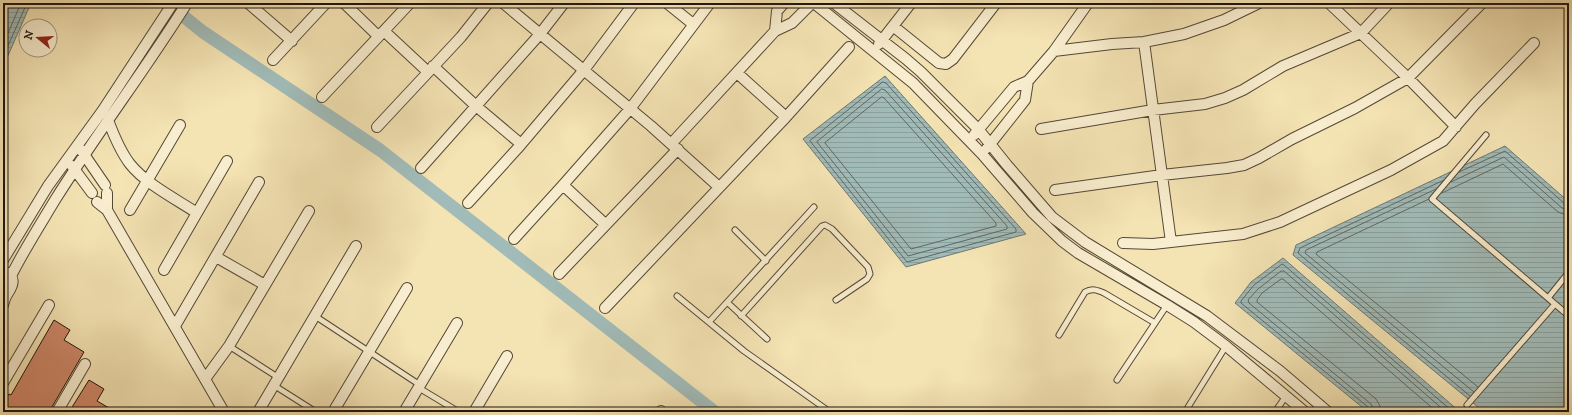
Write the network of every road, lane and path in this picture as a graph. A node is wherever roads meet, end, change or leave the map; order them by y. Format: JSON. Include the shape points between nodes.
{"nodes":[{"id":1,"x":172,"y":3,"type":"edge"},
{"id":2,"x":188,"y":3,"type":"edge"},
{"id":3,"x":248,"y":3,"type":"edge"},
{"id":4,"x":326,"y":3,"type":"edge"},
{"id":5,"x":344,"y":3,"type":"edge"},
{"id":6,"x":410,"y":3,"type":"edge"},
{"id":7,"x":488,"y":3,"type":"edge"},
{"id":8,"x":503,"y":3,"type":"edge"},
{"id":9,"x":564,"y":3,"type":"edge"},
{"id":10,"x":634,"y":3,"type":"edge"},
{"id":11,"x":667,"y":3,"type":"edge"},
{"id":12,"x":710,"y":3,"type":"edge"},
{"id":13,"x":784,"y":3,"type":"edge"},
{"id":14,"x":813,"y":3,"type":"edge"},
{"id":15,"x":834,"y":3,"type":"edge"},
{"id":16,"x":911,"y":3,"type":"edge"},
{"id":17,"x":996,"y":3,"type":"edge"},
{"id":18,"x":1088,"y":3,"type":"edge"},
{"id":19,"x":1259,"y":3,"type":"edge"},
{"id":20,"x":1329,"y":3,"type":"edge"},
{"id":21,"x":1389,"y":3,"type":"edge"},
{"id":22,"x":1482,"y":3,"type":"edge"},
{"id":23,"x":693,"y":24,"type":"junction"},
{"id":24,"x":893,"y":26,"type":"junction"},
{"id":25,"x":774,"y":31,"type":"junction"},
{"id":26,"x":1360,"y":33,"type":"junction"},
{"id":27,"x":381,"y":34,"type":"junction"},
{"id":28,"x":540,"y":34,"type":"junction"},
{"id":29,"x":882,"y":40,"type":"junction"},
{"id":30,"x":292,"y":41,"type":"junction"},
{"id":31,"x":1144,"y":42,"type":"junction"},
{"id":32,"x":1534,"y":43,"type":"dead end"},
{"id":33,"x":849,"y":47,"type":"dead end"},
{"id":34,"x":874,"y":50,"type":"junction"},
{"id":35,"x":1054,"y":51,"type":"junction"},
{"id":36,"x":273,"y":60,"type":"dead end"},
{"id":37,"x":431,"y":69,"type":"junction"},
{"id":38,"x":584,"y":70,"type":"junction"},
{"id":39,"x":737,"y":73,"type":"junction"},
{"id":40,"x":1408,"y":78,"type":"junction"},
{"id":41,"x":1028,"y":82,"type":"junction"},
{"id":42,"x":322,"y":97,"type":"dead end"},
{"id":43,"x":476,"y":106,"type":"junction"},
{"id":44,"x":630,"y":109,"type":"junction"},
{"id":45,"x":1153,"y":110,"type":"junction"},
{"id":46,"x":786,"y":117,"type":"junction"},
{"id":47,"x":108,"y":120,"type":"junction"},
{"id":48,"x":180,"y":125,"type":"dead end"},
{"id":49,"x":377,"y":127,"type":"dead end"},
{"id":50,"x":1456,"y":127,"type":"junction"},
{"id":51,"x":978,"y":129,"type":"junction"},
{"id":52,"x":1041,"y":129,"type":"dead end"},
{"id":53,"x":1486,"y":134,"type":"dead end"},
{"id":54,"x":969,"y":141,"type":"junction"},
{"id":55,"x":521,"y":144,"type":"junction"},
{"id":56,"x":990,"y":144,"type":"junction"},
{"id":57,"x":78,"y":145,"type":"junction"},
{"id":58,"x":674,"y":146,"type":"junction"},
{"id":59,"x":84,"y":154,"type":"junction"},
{"id":60,"x":982,"y":154,"type":"junction"},
{"id":61,"x":67,"y":160,"type":"junction"},
{"id":62,"x":227,"y":161,"type":"dead end"},
{"id":63,"x":421,"y":168,"type":"dead end"},
{"id":64,"x":74,"y":170,"type":"junction"},
{"id":65,"x":1162,"y":175,"type":"junction"},
{"id":66,"x":147,"y":180,"type":"junction"},
{"id":67,"x":260,"y":182,"type":"dead end"},
{"id":68,"x":563,"y":185,"type":"junction"},
{"id":69,"x":719,"y":187,"type":"junction"},
{"id":70,"x":1055,"y":190,"type":"dead end"},
{"id":71,"x":468,"y":203,"type":"dead end"},
{"id":72,"x":814,"y":207,"type":"dead end"},
{"id":73,"x":107,"y":210,"type":"junction"},
{"id":74,"x":130,"y":210,"type":"dead end"},
{"id":75,"x":309,"y":211,"type":"dead end"},
{"id":76,"x":197,"y":213,"type":"junction"},
{"id":77,"x":605,"y":224,"type":"junction"},
{"id":78,"x":735,"y":230,"type":"dead end"},
{"id":79,"x":514,"y":239,"type":"dead end"},
{"id":80,"x":1171,"y":242,"type":"junction"},
{"id":81,"x":1123,"y":243,"type":"dead end"},
{"id":82,"x":356,"y":246,"type":"dead end"},
{"id":83,"x":216,"y":257,"type":"junction"},
{"id":84,"x":3,"y":260,"type":"edge"},
{"id":85,"x":766,"y":260,"type":"junction"},
{"id":86,"x":164,"y":270,"type":"dead end"},
{"id":87,"x":1569,"y":272,"type":"edge"},
{"id":88,"x":7,"y":273,"type":"edge"},
{"id":89,"x":559,"y":274,"type":"dead end"},
{"id":90,"x":265,"y":285,"type":"junction"},
{"id":91,"x":408,"y":288,"type":"dead end"},
{"id":92,"x":5,"y":294,"type":"edge"},
{"id":93,"x":677,"y":296,"type":"dead end"},
{"id":94,"x":1548,"y":298,"type":"junction"},
{"id":95,"x":836,"y":300,"type":"dead end"},
{"id":96,"x":728,"y":303,"type":"junction"},
{"id":97,"x":1555,"y":304,"type":"junction"},
{"id":98,"x":3,"y":305,"type":"edge"},
{"id":99,"x":49,"y":305,"type":"dead end"},
{"id":100,"x":1167,"y":305,"type":"junction"},
{"id":101,"x":605,"y":308,"type":"dead end"},
{"id":102,"x":314,"y":316,"type":"junction"},
{"id":103,"x":741,"y":316,"type":"junction"},
{"id":104,"x":1569,"y":316,"type":"edge"},
{"id":105,"x":709,"y":322,"type":"junction"},
{"id":106,"x":457,"y":323,"type":"dead end"},
{"id":107,"x":1155,"y":323,"type":"junction"},
{"id":108,"x":175,"y":326,"type":"junction"},
{"id":109,"x":1059,"y":335,"type":"dead end"},
{"id":110,"x":767,"y":339,"type":"dead end"},
{"id":111,"x":229,"y":346,"type":"junction"},
{"id":112,"x":1226,"y":346,"type":"junction"},
{"id":113,"x":370,"y":350,"type":"junction"},
{"id":114,"x":507,"y":356,"type":"dead end"},
{"id":115,"x":85,"y":364,"type":"dead end"},
{"id":116,"x":205,"y":379,"type":"junction"},
{"id":117,"x":1117,"y":380,"type":"dead end"},
{"id":118,"x":277,"y":382,"type":"junction"},
{"id":119,"x":3,"y":383,"type":"edge"},
{"id":120,"x":420,"y":386,"type":"junction"},
{"id":121,"x":1286,"y":396,"type":"junction"},
{"id":122,"x":1467,"y":404,"type":"dead end"},
{"id":123,"x":57,"y":412,"type":"edge"},
{"id":124,"x":224,"y":412,"type":"edge"},
{"id":125,"x":258,"y":412,"type":"edge"},
{"id":126,"x":316,"y":412,"type":"edge"},
{"id":127,"x":333,"y":412,"type":"edge"},
{"id":128,"x":404,"y":412,"type":"edge"},
{"id":129,"x":459,"y":412,"type":"edge"},
{"id":130,"x":474,"y":412,"type":"edge"},
{"id":131,"x":830,"y":412,"type":"edge"},
{"id":132,"x":1185,"y":412,"type":"edge"},
{"id":133,"x":1275,"y":412,"type":"edge"},
{"id":134,"x":1305,"y":412,"type":"edge"},
{"id":135,"x":1328,"y":412,"type":"edge"}],
"edges":[{"from":1,"to":57,"type":"street","via":[[156,31]]},
{"from":2,"to":47,"type":"street"},
{"from":3,"to":30,"type":"street"},
{"from":4,"to":30,"type":"street"},
{"from":5,"to":27,"type":"street"},
{"from":6,"to":27,"type":"street"},
{"from":7,"to":37,"type":"street"},
{"from":8,"to":28,"type":"street"},
{"from":9,"to":28,"type":"street"},
{"from":10,"to":38,"type":"street"},
{"from":11,"to":23,"type":"street"},
{"from":12,"to":23,"type":"street"},
{"from":13,"to":25,"type":"street","via":[[777,11]]},
{"from":14,"to":25,"type":"street","via":[[792,23]]},
{"from":14,"to":34,"type":"street"},
{"from":15,"to":29,"type":"street"},
{"from":16,"to":24,"type":"street"},
{"from":17,"to":24,"type":"street","via":[[953,59],[946,64],[939,63]]},
{"from":18,"to":35,"type":"street"},
{"from":19,"to":31,"type":"street","via":[[1202,29]]},
{"from":20,"to":26,"type":"street"},
{"from":21,"to":26,"type":"street"},
{"from":22,"to":40,"type":"street"},
{"from":23,"to":44,"type":"street"},
{"from":24,"to":29,"type":"street"},
{"from":25,"to":39,"type":"street"},
{"from":26,"to":40,"type":"street"},
{"from":26,"to":45,"type":"street","via":[[1283,66],[1225,98],[1205,104]]},
{"from":27,"to":37,"type":"street"},
{"from":27,"to":42,"type":"street"},
{"from":28,"to":38,"type":"street"},
{"from":28,"to":43,"type":"street"},
{"from":29,"to":34,"type":"street"},
{"from":29,"to":51,"type":"street","via":[[921,72]]},
{"from":30,"to":36,"type":"street"},
{"from":31,"to":35,"type":"street"},
{"from":31,"to":45,"type":"street"},
{"from":32,"to":50,"type":"street"},
{"from":33,"to":46,"type":"street"},
{"from":34,"to":54,"type":"street","via":[[913,83]]},
{"from":35,"to":41,"type":"street"},
{"from":37,"to":43,"type":"street"},
{"from":37,"to":49,"type":"street"},
{"from":38,"to":44,"type":"street"},
{"from":38,"to":55,"type":"street"},
{"from":39,"to":46,"type":"street"},
{"from":39,"to":58,"type":"street"},
{"from":40,"to":50,"type":"street"},
{"from":40,"to":65,"type":"street","via":[[1244,164]]},
{"from":41,"to":51,"type":"street","via":[[1014,87]]},
{"from":41,"to":56,"type":"street","via":[[1025,100]]},
{"from":43,"to":55,"type":"street"},
{"from":43,"to":63,"type":"street"},
{"from":44,"to":58,"type":"street"},
{"from":44,"to":68,"type":"street"},
{"from":45,"to":52,"type":"street"},
{"from":45,"to":65,"type":"street"},
{"from":46,"to":69,"type":"street"},
{"from":47,"to":59,"type":"street"},
{"from":47,"to":66,"type":"street","via":[[119,148],[129,164]]},
{"from":48,"to":66,"type":"street"},
{"from":50,"to":80,"type":"street","via":[[1443,141],[1391,170],[1280,222],[1243,234]]},
{"from":51,"to":54,"type":"street"},
{"from":51,"to":56,"type":"street"},
{"from":53,"to":94,"type":"lane","via":[[1432,199]]},
{"from":54,"to":60,"type":"street"},
{"from":55,"to":71,"type":"street"},
{"from":56,"to":60,"type":"street"},
{"from":56,"to":135,"type":"street","via":[[1052,217],[1085,242],[1207,316],[1280,371]]},
{"from":57,"to":59,"type":"street"},
{"from":57,"to":61,"type":"street"},
{"from":58,"to":69,"type":"street"},
{"from":58,"to":77,"type":"street"},
{"from":59,"to":64,"type":"street"},
{"from":59,"to":73,"type":"street","via":[[106,189]]},
{"from":60,"to":100,"type":"street","via":[[1048,229],[1078,253]]},
{"from":61,"to":64,"type":"street"},
{"from":61,"to":84,"type":"street"},
{"from":62,"to":76,"type":"street"},
{"from":64,"to":73,"type":"street","via":[[94,198]]},
{"from":64,"to":88,"type":"street"},
{"from":65,"to":70,"type":"street"},
{"from":65,"to":80,"type":"street"},
{"from":66,"to":74,"type":"street"},
{"from":66,"to":76,"type":"street"},
{"from":67,"to":83,"type":"street"},
{"from":68,"to":77,"type":"street"},
{"from":68,"to":79,"type":"street"},
{"from":69,"to":101,"type":"street"},
{"from":72,"to":85,"type":"lane"},
{"from":73,"to":108,"type":"street"},
{"from":75,"to":90,"type":"street"},
{"from":76,"to":86,"type":"street"},
{"from":77,"to":89,"type":"street"},
{"from":78,"to":85,"type":"lane"},
{"from":80,"to":81,"type":"street"},
{"from":82,"to":102,"type":"street"},
{"from":83,"to":90,"type":"street"},
{"from":83,"to":108,"type":"street"},
{"from":85,"to":96,"type":"lane"},
{"from":87,"to":94,"type":"lane"},
{"from":88,"to":92,"type":"street","via":[[13,286]]},
{"from":90,"to":111,"type":"street"},
{"from":91,"to":113,"type":"street"},
{"from":92,"to":98,"type":"street"},
{"from":93,"to":105,"type":"lane"},
{"from":94,"to":97,"type":"lane"},
{"from":95,"to":103,"type":"lane","via":[[870,274],[868,267],[832,229],[825,225]]},
{"from":96,"to":103,"type":"lane"},
{"from":96,"to":105,"type":"lane"},
{"from":97,"to":104,"type":"lane"},
{"from":97,"to":122,"type":"lane"},
{"from":99,"to":119,"type":"street"},
{"from":100,"to":107,"type":"lane"},
{"from":100,"to":112,"type":"street"},
{"from":102,"to":113,"type":"lane"},
{"from":102,"to":118,"type":"street"},
{"from":103,"to":110,"type":"lane"},
{"from":105,"to":131,"type":"lane","via":[[762,364]]},
{"from":106,"to":120,"type":"street"},
{"from":107,"to":109,"type":"lane","via":[[1104,293],[1089,290],[1085,292]]},
{"from":107,"to":117,"type":"lane"},
{"from":108,"to":116,"type":"street"},
{"from":111,"to":116,"type":"street"},
{"from":111,"to":118,"type":"lane"},
{"from":112,"to":121,"type":"street"},
{"from":112,"to":132,"type":"lane"},
{"from":113,"to":120,"type":"lane"},
{"from":113,"to":127,"type":"street"},
{"from":114,"to":130,"type":"street"},
{"from":115,"to":123,"type":"street"},
{"from":116,"to":124,"type":"street"},
{"from":118,"to":125,"type":"street"},
{"from":118,"to":126,"type":"lane"},
{"from":120,"to":128,"type":"street"},
{"from":120,"to":129,"type":"lane"},
{"from":121,"to":133,"type":"lane"},
{"from":121,"to":134,"type":"street"}]}
